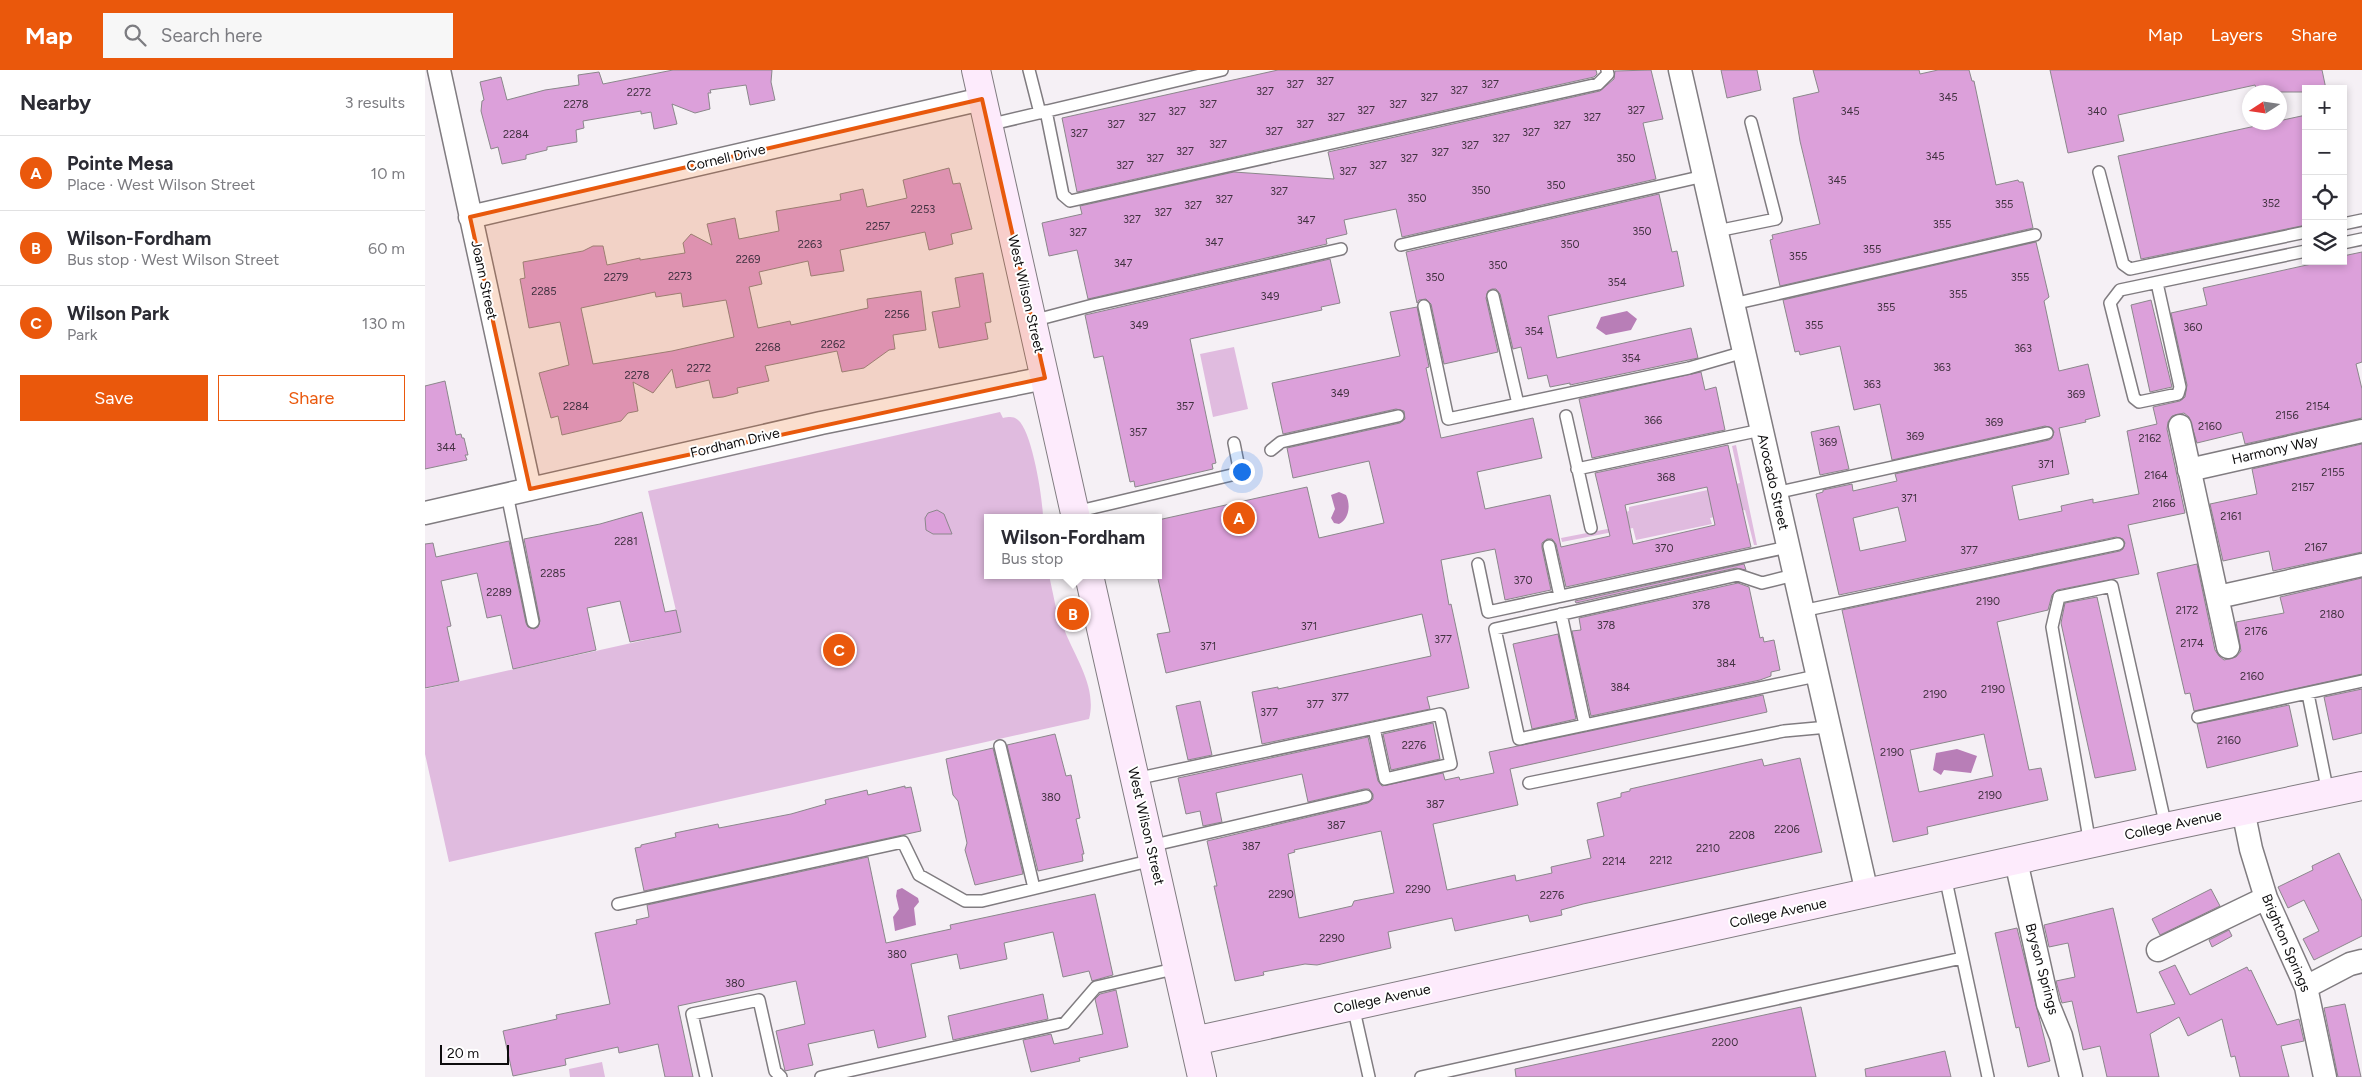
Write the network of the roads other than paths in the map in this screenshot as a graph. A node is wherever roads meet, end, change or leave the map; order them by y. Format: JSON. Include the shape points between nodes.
{"nodes":[{"id":1,"x":439,"y":70,"type":"edge"},
{"id":2,"x":976,"y":70,"type":"edge"},
{"id":3,"x":1029,"y":70,"type":"edge"},
{"id":4,"x":1222,"y":70,"type":"edge"},
{"id":5,"x":1607,"y":70,"type":"edge"},
{"id":6,"x":1680,"y":70,"type":"edge"},
{"id":7,"x":985,"y":112,"type":"junction"},
{"id":8,"x":1043,"y":112,"type":"junction"},
{"id":9,"x":1751,"y":122,"type":"dead end"},
{"id":10,"x":2099,"y":172,"type":"dead end"},
{"id":11,"x":1704,"y":176,"type":"junction"},
{"id":12,"x":470,"y":217,"type":"junction"},
{"id":13,"x":2362,"y":220,"type":"edge"},
{"id":14,"x":2347,"y":223,"type":"edge"},
{"id":15,"x":1717,"y":231,"type":"junction"},
{"id":16,"x":2302,"y":233,"type":"edge"},
{"id":17,"x":2035,"y":235,"type":"dead end"},
{"id":18,"x":2362,"y":239,"type":"edge"},
{"id":19,"x":2347,"y":242,"type":"edge"},
{"id":20,"x":1401,"y":245,"type":"dead end"},
{"id":21,"x":1341,"y":249,"type":"dead end"},
{"id":22,"x":2302,"y":252,"type":"edge"},
{"id":23,"x":2157,"y":282,"type":"junction"},
{"id":24,"x":1493,"y":296,"type":"dead end"},
{"id":25,"x":1733,"y":304,"type":"junction"},
{"id":26,"x":1424,"y":306,"type":"dead end"},
{"id":27,"x":1032,"y":321,"type":"junction"},
{"id":28,"x":1744,"y":352,"type":"junction"},
{"id":29,"x":1045,"y":378,"type":"junction"},
{"id":30,"x":1519,"y":404,"type":"junction"},
{"id":31,"x":1398,"y":416,"type":"dead end"},
{"id":32,"x":1566,"y":416,"type":"dead end"},
{"id":33,"x":2179,"y":426,"type":"dead end"},
{"id":34,"x":1761,"y":430,"type":"junction"},
{"id":35,"x":2362,"y":431,"type":"edge"},
{"id":36,"x":2047,"y":433,"type":"dead end"},
{"id":37,"x":1234,"y":442,"type":"dead end"},
{"id":38,"x":1271,"y":450,"type":"dead end"},
{"id":39,"x":1577,"y":470,"type":"junction"},
{"id":40,"x":2189,"y":470,"type":"junction"},
{"id":41,"x":530,"y":489,"type":"junction"},
{"id":42,"x":1775,"y":493,"type":"junction"},
{"id":43,"x":507,"y":494,"type":"junction"},
{"id":44,"x":425,"y":513,"type":"edge"},
{"id":45,"x":1076,"y":514,"type":"edge"},
{"id":46,"x":1080,"y":514,"type":"edge"},
{"id":47,"x":1591,"y":528,"type":"dead end"},
{"id":48,"x":2118,"y":544,"type":"dead end"},
{"id":49,"x":1549,"y":546,"type":"dead end"},
{"id":50,"x":1788,"y":547,"type":"junction"},
{"id":51,"x":1477,"y":564,"type":"dead end"},
{"id":52,"x":2362,"y":565,"type":"edge"},
{"id":53,"x":1794,"y":575,"type":"junction"},
{"id":54,"x":1090,"y":579,"type":"edge"},
{"id":55,"x":1561,"y":596,"type":"junction"},
{"id":56,"x":2218,"y":597,"type":"junction"},
{"id":57,"x":1802,"y":611,"type":"junction"},
{"id":58,"x":1561,"y":614,"type":"junction"},
{"id":59,"x":533,"y":622,"type":"dead end"},
{"id":60,"x":2228,"y":647,"type":"dead end"},
{"id":61,"x":1816,"y":676,"type":"junction"},
{"id":62,"x":2362,"y":681,"type":"edge"},
{"id":63,"x":2307,"y":694,"type":"junction"},
{"id":64,"x":2198,"y":718,"type":"dead end"},
{"id":65,"x":1585,"y":725,"type":"junction"},
{"id":66,"x":1828,"y":727,"type":"junction"},
{"id":67,"x":1374,"y":728,"type":"junction"},
{"id":68,"x":1000,"y":746,"type":"dead end"},
{"id":69,"x":1135,"y":779,"type":"junction"},
{"id":70,"x":1529,"y":783,"type":"dead end"},
{"id":71,"x":2362,"y":786,"type":"edge"},
{"id":72,"x":2328,"y":793,"type":"junction"},
{"id":73,"x":1366,"y":796,"type":"dead end"},
{"id":74,"x":2243,"y":810,"type":"junction"},
{"id":75,"x":2165,"y":827,"type":"junction"},
{"id":76,"x":2090,"y":844,"type":"junction"},
{"id":77,"x":1151,"y":853,"type":"junction"},
{"id":78,"x":2016,"y":861,"type":"junction"},
{"id":79,"x":1945,"y":876,"type":"junction"},
{"id":80,"x":1033,"y":888,"type":"junction"},
{"id":81,"x":1867,"y":893,"type":"junction"},
{"id":82,"x":2266,"y":898,"type":"junction"},
{"id":83,"x":618,"y":904,"type":"dead end"},
{"id":84,"x":2158,"y":950,"type":"dead end"},
{"id":85,"x":1962,"y":958,"type":"junction"},
{"id":86,"x":2362,"y":961,"type":"edge"},
{"id":87,"x":1177,"y":968,"type":"junction"},
{"id":88,"x":2306,"y":987,"type":"junction"},
{"id":89,"x":1353,"y":1006,"type":"junction"},
{"id":90,"x":1194,"y":1041,"type":"junction"},
{"id":91,"x":1199,"y":1076,"type":"edge"},
{"id":92,"x":706,"y":1077,"type":"edge"},
{"id":93,"x":781,"y":1077,"type":"edge"},
{"id":94,"x":821,"y":1077,"type":"edge"},
{"id":95,"x":1369,"y":1077,"type":"edge"},
{"id":96,"x":1421,"y":1077,"type":"edge"},
{"id":97,"x":1988,"y":1077,"type":"edge"},
{"id":98,"x":2071,"y":1077,"type":"edge"},
{"id":99,"x":2325,"y":1077,"type":"edge"}],
"edges":[{"from":1,"to":12,"type":"street","name":"Joann Street"},
{"from":2,"to":7,"type":"street","name":"West Wilson Street"},
{"from":3,"to":8,"type":"lane"},
{"from":4,"to":8,"type":"lane"},
{"from":5,"to":8,"type":"lane","via":[[1608,74],[1598,84],[1071,200],[1063,195]]},
{"from":6,"to":11,"type":"street","name":"Avocado Street"},
{"from":7,"to":8,"type":"lane"},
{"from":7,"to":12,"type":"street","name":"Cornell Drive"},
{"from":7,"to":27,"type":"street","name":"West Wilson Street"},
{"from":9,"to":15,"type":"lane","via":[[1775,219]]},
{"from":10,"to":16,"type":"lane","via":[[2123,264],[2130,269]]},
{"from":11,"to":15,"type":"street","name":"Avocado Street"},
{"from":11,"to":20,"type":"lane"},
{"from":12,"to":41,"type":"street","name":"Joann Street"},
{"from":13,"to":14,"type":"lane"},
{"from":15,"to":25,"type":"street","name":"Avocado Street"},
{"from":17,"to":25,"type":"lane"},
{"from":18,"to":19,"type":"lane"},
{"from":21,"to":27,"type":"lane","via":[[1093,304]]},
{"from":22,"to":23,"type":"lane"},
{"from":23,"to":23,"type":"lane","via":[[2180,387],[2178,394],[2139,402],[2134,398],[2109,303],[2120,290]]},
{"from":24,"to":30,"type":"lane"},
{"from":25,"to":28,"type":"street","name":"Avocado Street"},
{"from":26,"to":30,"type":"lane","via":[[1448,419]]},
{"from":27,"to":29,"type":"street","name":"West Wilson Street"},
{"from":28,"to":30,"type":"lane","via":[[1689,368]]},
{"from":28,"to":34,"type":"street","name":"Avocado Street"},
{"from":29,"to":41,"type":"street","name":"Fordham Drive"},
{"from":29,"to":45,"type":"street","name":"West Wilson Street"},
{"from":31,"to":38,"type":"lane","via":[[1281,442]]},
{"from":32,"to":39,"type":"lane"},
{"from":33,"to":40,"type":"street"},
{"from":34,"to":39,"type":"lane"},
{"from":34,"to":42,"type":"street","name":"Avocado Street"},
{"from":35,"to":40,"type":"street","name":"Harmony Way"},
{"from":36,"to":42,"type":"lane"},
{"from":37,"to":46,"type":"lane","via":[[1240,473]]},
{"from":39,"to":47,"type":"lane"},
{"from":40,"to":56,"type":"street"},
{"from":41,"to":43,"type":"street","name":"Fordham Drive"},
{"from":42,"to":50,"type":"street","name":"Avocado Street"},
{"from":43,"to":44,"type":"street","name":"Fordham Drive"},
{"from":43,"to":59,"type":"lane"},
{"from":48,"to":57,"type":"lane"},
{"from":49,"to":55,"type":"lane"},
{"from":50,"to":53,"type":"street","name":"Avocado Street"},
{"from":50,"to":55,"type":"lane"},
{"from":51,"to":55,"type":"lane","via":[[1488,612]]},
{"from":52,"to":56,"type":"street"},
{"from":53,"to":57,"type":"street","name":"Avocado Street"},
{"from":53,"to":58,"type":"lane","via":[[1762,583],[1738,575]]},
{"from":54,"to":69,"type":"street","name":"West Wilson Street"},
{"from":56,"to":60,"type":"street"},
{"from":57,"to":61,"type":"street","name":"Avocado Street"},
{"from":58,"to":65,"type":"lane"},
{"from":58,"to":65,"type":"lane","via":[[1495,629],[1519,739]]},
{"from":61,"to":65,"type":"lane"},
{"from":61,"to":66,"type":"street","name":"Avocado Street"},
{"from":62,"to":63,"type":"lane"},
{"from":63,"to":64,"type":"lane"},
{"from":63,"to":72,"type":"lane"},
{"from":66,"to":70,"type":"lane","via":[[1784,731]]},
{"from":66,"to":81,"type":"street","name":"Avocado Street"},
{"from":67,"to":67,"type":"lane","via":[[1440,714],[1451,764],[1385,779]]},
{"from":67,"to":69,"type":"lane"},
{"from":68,"to":80,"type":"lane"},
{"from":69,"to":77,"type":"street","name":"West Wilson Street"},
{"from":71,"to":72,"type":"street","name":"College Avenue"},
{"from":72,"to":74,"type":"street","name":"College Avenue"},
{"from":73,"to":77,"type":"lane"},
{"from":74,"to":75,"type":"street","name":"College Avenue"},
{"from":74,"to":82,"type":"street","name":"Brighton Springs"},
{"from":75,"to":76,"type":"street","name":"College Avenue"},
{"from":75,"to":76,"type":"lane","via":[[2112,586],[2059,597],[2051,627]]},
{"from":76,"to":78,"type":"street","name":"College Avenue"},
{"from":77,"to":80,"type":"lane"},
{"from":77,"to":87,"type":"street","name":"West Wilson Street"},
{"from":78,"to":79,"type":"street","name":"College Avenue"},
{"from":78,"to":98,"type":"street","name":"Bryson Springs","via":[[2048,1004],[2061,1036]]},
{"from":79,"to":81,"type":"street","name":"College Avenue"},
{"from":79,"to":85,"type":"lane"},
{"from":80,"to":83,"type":"lane","via":[[982,901],[965,900],[919,875],[903,842]]},
{"from":81,"to":89,"type":"street","name":"College Avenue"},
{"from":82,"to":84,"type":"street"},
{"from":82,"to":88,"type":"street","name":"Brighton Springs"},
{"from":85,"to":96,"type":"lane"},
{"from":85,"to":97,"type":"lane"},
{"from":86,"to":88,"type":"street"},
{"from":87,"to":90,"type":"street","name":"West Wilson Street"},
{"from":87,"to":94,"type":"lane","via":[[1096,987],[1065,1023]]},
{"from":88,"to":99,"type":"street","name":"Brighton Springs"},
{"from":89,"to":90,"type":"street","name":"College Avenue"},
{"from":89,"to":95,"type":"lane"},
{"from":90,"to":91,"type":"street","name":"West Wilson Street"},
{"from":92,"to":93,"type":"lane","via":[[692,1014],[759,1000],[775,1071]]}]}
